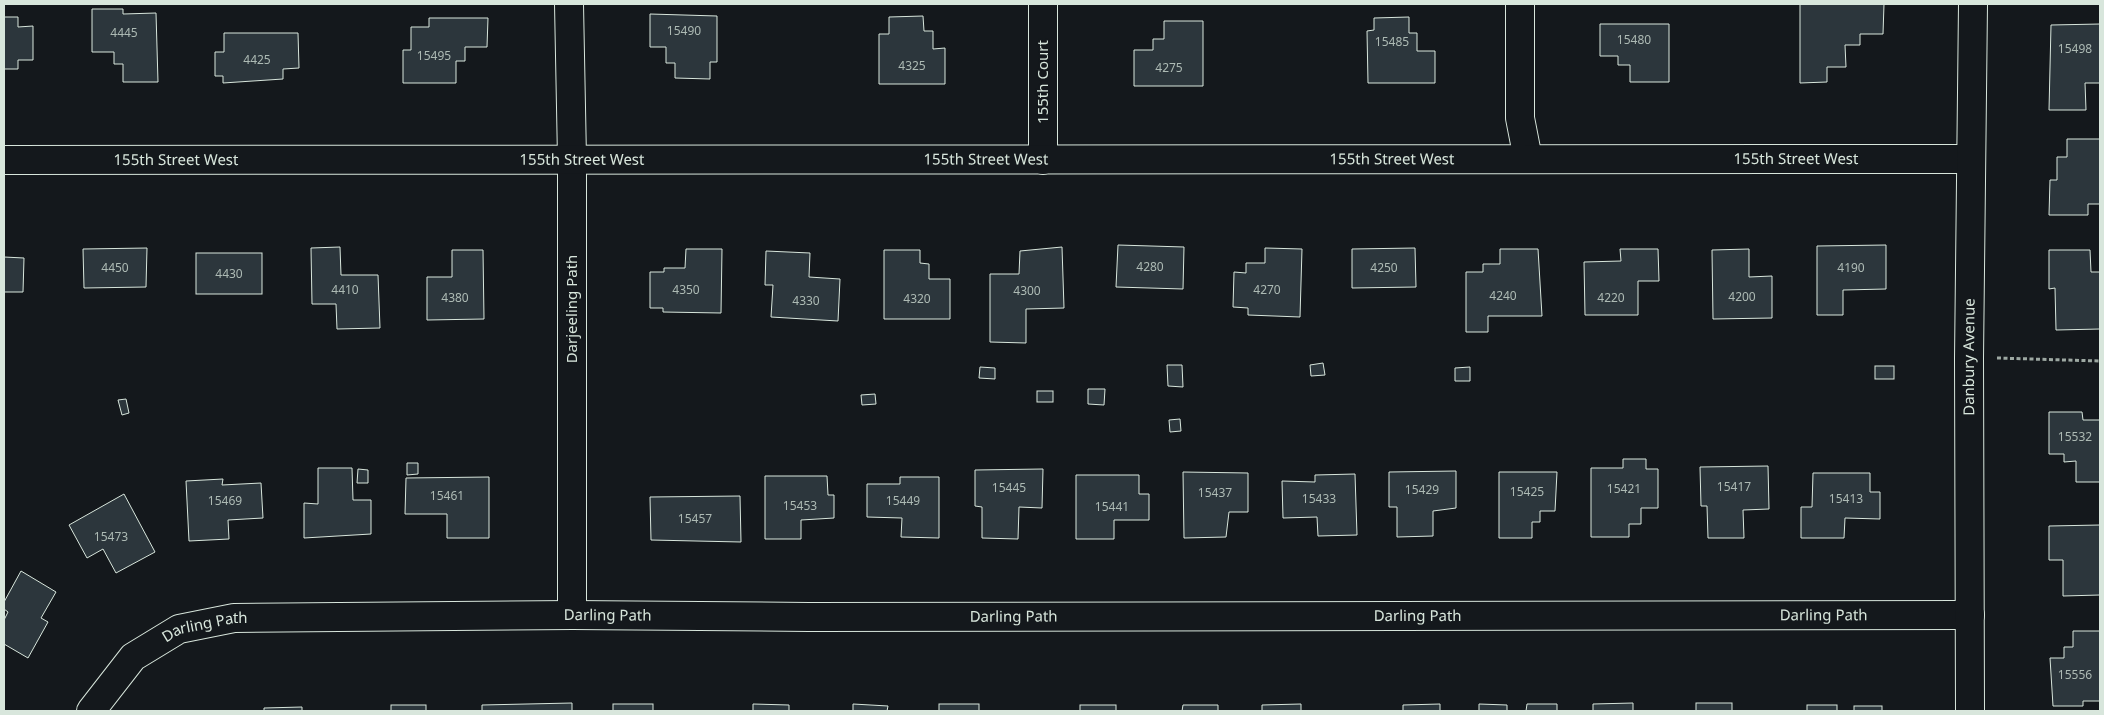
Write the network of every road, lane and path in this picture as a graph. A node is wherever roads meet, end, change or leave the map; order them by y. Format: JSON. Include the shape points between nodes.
{"nodes":[{"id":1,"x":569,"y":4,"type":"edge"},
{"id":2,"x":1043,"y":4,"type":"edge"},
{"id":3,"x":1520,"y":4,"type":"edge"},
{"id":4,"x":1973,"y":4,"type":"edge"},
{"id":5,"x":572,"y":159,"type":"junction"},
{"id":6,"x":1528,"y":159,"type":"junction"},
{"id":7,"x":1970,"y":159,"type":"junction"},
{"id":8,"x":4,"y":160,"type":"edge"},
{"id":9,"x":1043,"y":160,"type":"junction"},
{"id":10,"x":1969,"y":358,"type":"junction"},
{"id":11,"x":2100,"y":361,"type":"edge"},
{"id":12,"x":572,"y":615,"type":"junction"},
{"id":13,"x":1970,"y":615,"type":"junction"},
{"id":14,"x":92,"y":711,"type":"edge"},
{"id":15,"x":1970,"y":711,"type":"edge"}],
"edges":[{"from":1,"to":5,"type":"street","name":"Darjeeling Path"},
{"from":2,"to":9,"type":"street","name":"155th Court"},
{"from":3,"to":6,"type":"street","via":[[1520,118]]},
{"from":4,"to":7,"type":"street","name":"Danbury Avenue"},
{"from":5,"to":8,"type":"street","name":"155th Street West"},
{"from":5,"to":9,"type":"street","name":"155th Street West"},
{"from":5,"to":12,"type":"street","name":"Darjeeling Path"},
{"from":6,"to":7,"type":"street","name":"155th Street West"},
{"from":6,"to":9,"type":"street","name":"155th Street West"},
{"from":7,"to":10,"type":"street","name":"Danbury Avenue"},
{"from":10,"to":11,"type":"path"},
{"from":10,"to":13,"type":"street","name":"Danbury Avenue"},
{"from":12,"to":13,"type":"street","name":"Darling Path"},
{"from":12,"to":14,"type":"street","name":"Darling Path","via":[[234,618],[179,630],[133,657]]},
{"from":13,"to":15,"type":"street","name":"Danbury Avenue"}]}
